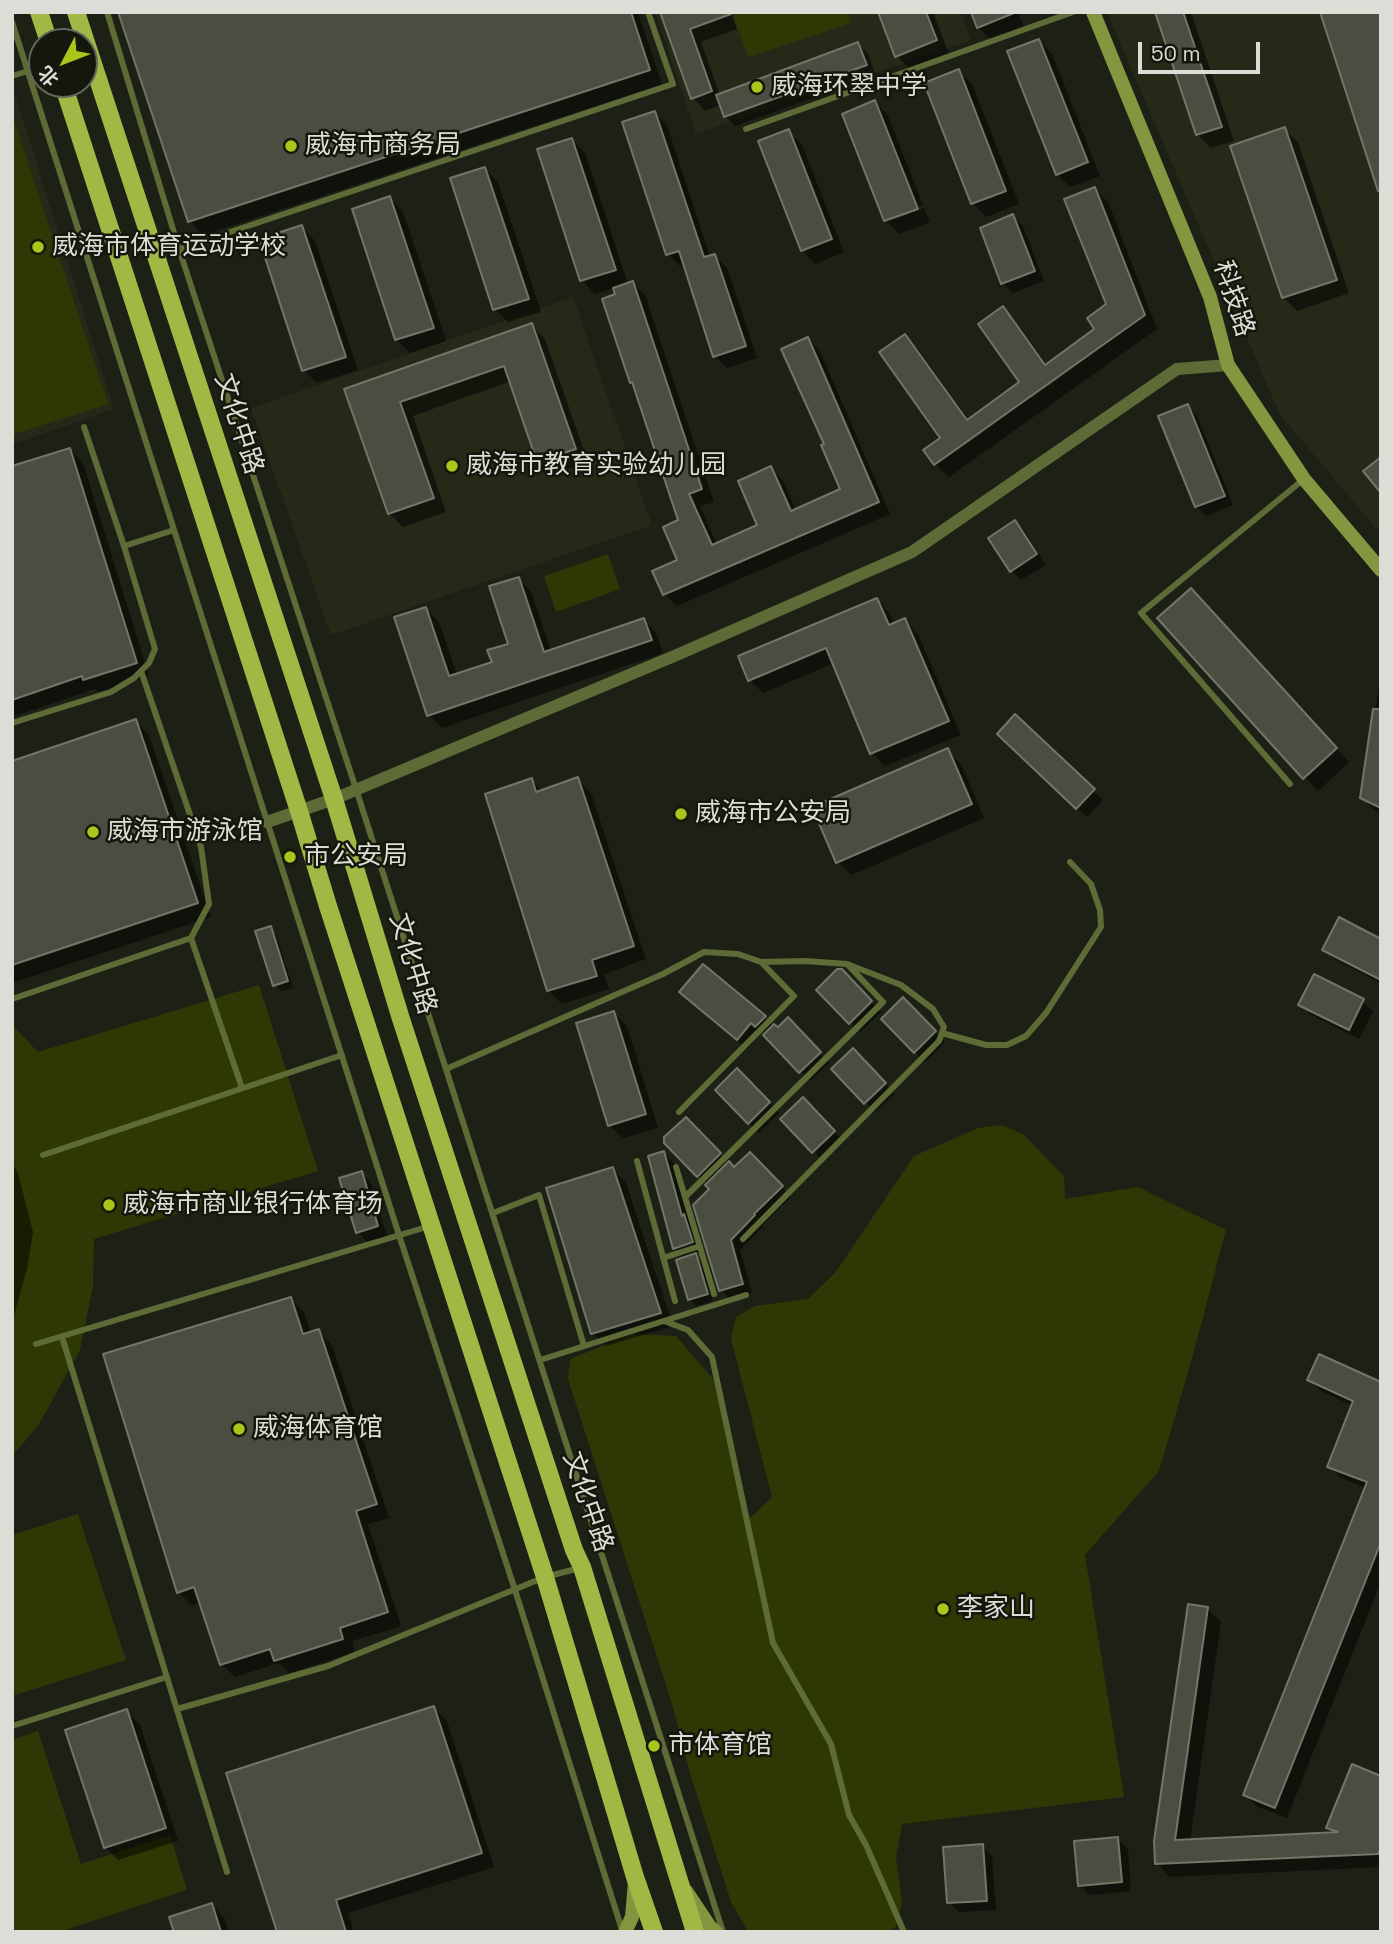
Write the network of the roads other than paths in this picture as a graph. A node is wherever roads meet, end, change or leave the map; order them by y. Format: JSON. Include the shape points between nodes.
{"nodes":[{"id":1,"x":76,"y":12,"type":"edge"},
{"id":2,"x":107,"y":12,"type":"edge"},
{"id":3,"x":648,"y":12,"type":"edge"},
{"id":4,"x":1073,"y":12,"type":"edge"},
{"id":5,"x":1093,"y":12,"type":"edge"},
{"id":6,"x":12,"y":22,"type":"edge"},
{"id":7,"x":28,"y":71,"type":"joint"},
{"id":8,"x":12,"y":76,"type":"edge"},
{"id":9,"x":37,"y":98,"type":"edge"},
{"id":10,"x":68,"y":98,"type":"edge"},
{"id":11,"x":746,"y":129,"type":"dead end"},
{"id":12,"x":179,"y":249,"type":"junction"},
{"id":13,"x":1228,"y":365,"type":"junction"},
{"id":14,"x":84,"y":427,"type":"dead end"},
{"id":15,"x":1304,"y":479,"type":"junction"},
{"id":16,"x":174,"y":530,"type":"junction"},
{"id":17,"x":124,"y":546,"type":"junction"},
{"id":18,"x":1381,"y":570,"type":"edge"},
{"id":19,"x":141,"y":671,"type":"junction"},
{"id":20,"x":12,"y":723,"type":"edge"},
{"id":21,"x":1290,"y":783,"type":"dead end"},
{"id":22,"x":356,"y":789,"type":"junction"},
{"id":23,"x":334,"y":799,"type":"junction"},
{"id":24,"x":299,"y":811,"type":"junction"},
{"id":25,"x":267,"y":822,"type":"junction"},
{"id":26,"x":1070,"y":862,"type":"dead end"},
{"id":27,"x":191,"y":938,"type":"junction"},
{"id":28,"x":761,"y":962,"type":"junction"},
{"id":29,"x":847,"y":964,"type":"junction"},
{"id":30,"x":12,"y":999,"type":"edge"},
{"id":31,"x":942,"y":1033,"type":"junction"},
{"id":32,"x":342,"y":1055,"type":"junction"},
{"id":33,"x":446,"y":1069,"type":"junction"},
{"id":34,"x":242,"y":1088,"type":"junction"},
{"id":35,"x":679,"y":1112,"type":"dead end"},
{"id":36,"x":43,"y":1155,"type":"dead end"},
{"id":37,"x":637,"y":1161,"type":"dead end"},
{"id":38,"x":676,"y":1167,"type":"dead end"},
{"id":39,"x":685,"y":1197,"type":"junction"},
{"id":40,"x":493,"y":1213,"type":"junction"},
{"id":41,"x":432,"y":1225,"type":"junction"},
{"id":42,"x":399,"y":1235,"type":"junction"},
{"id":43,"x":743,"y":1239,"type":"dead end"},
{"id":44,"x":700,"y":1247,"type":"junction"},
{"id":45,"x":663,"y":1258,"type":"junction"},
{"id":46,"x":714,"y":1294,"type":"dead end"},
{"id":47,"x":746,"y":1295,"type":"dead end"},
{"id":48,"x":675,"y":1301,"type":"dead end"},
{"id":49,"x":664,"y":1321,"type":"junction"},
{"id":50,"x":62,"y":1337,"type":"junction"},
{"id":51,"x":36,"y":1344,"type":"dead end"},
{"id":52,"x":584,"y":1346,"type":"junction"},
{"id":53,"x":540,"y":1360,"type":"junction"},
{"id":54,"x":582,"y":1567,"type":"junction"},
{"id":55,"x":545,"y":1577,"type":"junction"},
{"id":56,"x":515,"y":1590,"type":"junction"},
{"id":57,"x":167,"y":1677,"type":"junction"},
{"id":58,"x":177,"y":1709,"type":"junction"},
{"id":59,"x":12,"y":1726,"type":"edge"},
{"id":60,"x":227,"y":1872,"type":"dead end"},
{"id":61,"x":635,"y":1877,"type":"junction"},
{"id":62,"x":680,"y":1882,"type":"junction"},
{"id":63,"x":624,"y":1932,"type":"edge"},
{"id":64,"x":654,"y":1932,"type":"edge"},
{"id":65,"x":695,"y":1932,"type":"edge"},
{"id":66,"x":716,"y":1932,"type":"edge"},
{"id":67,"x":723,"y":1932,"type":"edge"},
{"id":68,"x":904,"y":1932,"type":"edge"}],
"edges":[{"from":1,"to":23,"type":"main road","name":"文化中路"},
{"from":2,"to":12,"type":"lane"},
{"from":3,"to":12,"type":"lane","via":[[673,85]]},
{"from":4,"to":11,"type":"lane"},
{"from":5,"to":13,"type":"main road","name":"科技路","via":[[1210,297]]},
{"from":6,"to":7,"type":"lane"},
{"from":7,"to":8,"type":"lane"},
{"from":9,"to":16,"type":"lane"},
{"from":10,"to":24,"type":"main road"},
{"from":12,"to":22,"type":"lane"},
{"from":13,"to":15,"type":"main road","name":"科技路"},
{"from":13,"to":22,"type":"street","via":[[1177,369],[912,552]]},
{"from":14,"to":17,"type":"lane"},
{"from":15,"to":18,"type":"main road","name":"科技路"},
{"from":15,"to":21,"type":"lane","via":[[1141,613]]},
{"from":16,"to":17,"type":"lane"},
{"from":16,"to":25,"type":"lane"},
{"from":17,"to":19,"type":"lane","via":[[155,649]]},
{"from":19,"to":20,"type":"lane","via":[[111,692]]},
{"from":19,"to":27,"type":"lane","via":[[201,847],[209,904]]},
{"from":22,"to":23,"type":"street"},
{"from":22,"to":33,"type":"lane"},
{"from":23,"to":24,"type":"street"},
{"from":23,"to":54,"type":"main road","name":"文化中路"},
{"from":24,"to":25,"type":"street"},
{"from":24,"to":41,"type":"main road"},
{"from":25,"to":32,"type":"lane"},
{"from":26,"to":31,"type":"lane","via":[[1091,884],[1101,927],[1046,1013],[1026,1036],[1007,1045],[986,1045]]},
{"from":27,"to":30,"type":"lane"},
{"from":27,"to":34,"type":"lane"},
{"from":28,"to":29,"type":"lane"},
{"from":28,"to":33,"type":"lane","via":[[704,951],[663,974]]},
{"from":28,"to":35,"type":"lane","via":[[794,996]]},
{"from":29,"to":31,"type":"lane","via":[[901,985],[933,1009],[944,1027]]},
{"from":29,"to":39,"type":"lane","via":[[883,1002]]},
{"from":31,"to":43,"type":"lane"},
{"from":32,"to":34,"type":"lane"},
{"from":32,"to":42,"type":"lane"},
{"from":33,"to":40,"type":"lane"},
{"from":34,"to":36,"type":"lane"},
{"from":37,"to":45,"type":"lane"},
{"from":38,"to":39,"type":"lane"},
{"from":39,"to":44,"type":"lane"},
{"from":40,"to":52,"type":"lane","via":[[539,1195]]},
{"from":40,"to":53,"type":"lane"},
{"from":41,"to":42,"type":"lane"},
{"from":41,"to":55,"type":"main road"},
{"from":42,"to":50,"type":"lane"},
{"from":42,"to":56,"type":"lane"},
{"from":44,"to":45,"type":"lane"},
{"from":44,"to":46,"type":"lane"},
{"from":45,"to":48,"type":"lane"},
{"from":47,"to":49,"type":"lane"},
{"from":49,"to":52,"type":"lane"},
{"from":49,"to":68,"type":"lane","via":[[688,1330],[712,1357],[773,1643],[831,1744],[849,1815]]},
{"from":50,"to":51,"type":"lane"},
{"from":50,"to":57,"type":"lane"},
{"from":52,"to":53,"type":"lane"},
{"from":53,"to":67,"type":"lane"},
{"from":54,"to":55,"type":"lane"},
{"from":54,"to":62,"type":"main road","name":"文化中路"},
{"from":55,"to":56,"type":"lane"},
{"from":55,"to":61,"type":"main road"},
{"from":56,"to":58,"type":"lane","via":[[328,1666]]},
{"from":56,"to":63,"type":"lane"},
{"from":57,"to":58,"type":"lane"},
{"from":57,"to":59,"type":"lane"},
{"from":58,"to":60,"type":"lane"},
{"from":61,"to":63,"type":"main road","via":[[632,1917]]},
{"from":61,"to":64,"type":"main road"},
{"from":62,"to":65,"type":"main road","name":"文化中路"},
{"from":62,"to":66,"type":"main road"}]}
